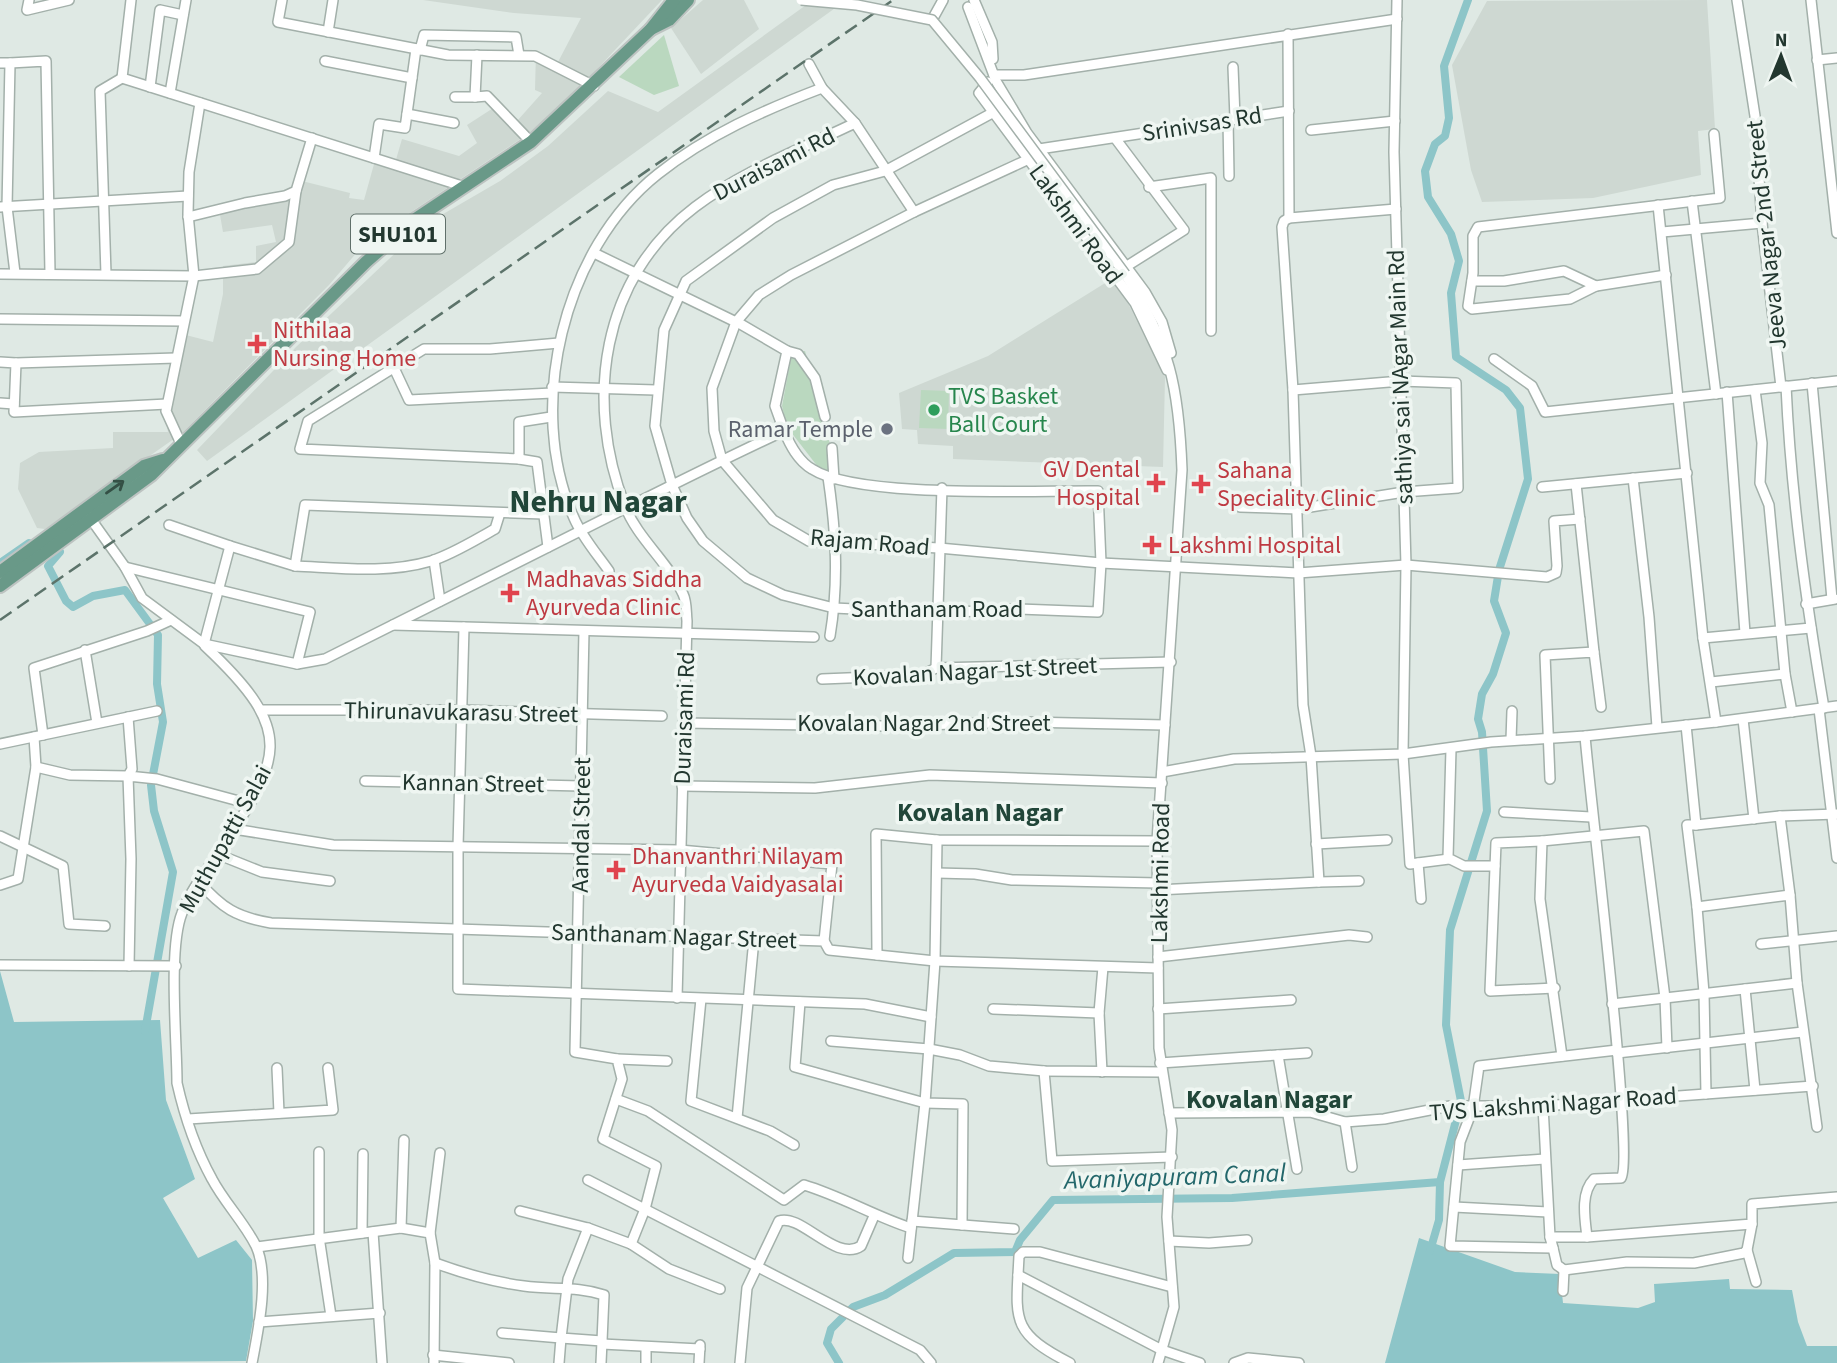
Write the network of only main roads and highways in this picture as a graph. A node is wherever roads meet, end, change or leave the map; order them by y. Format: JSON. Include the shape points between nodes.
{"nodes":[{"id":1,"x":674,"y":0,"type":"edge"},
{"id":2,"x":688,"y":0,"type":"edge"},
{"id":3,"x":651,"y":29,"type":"junction"},
{"id":4,"x":45,"y":547,"type":"junction"},
{"id":5,"x":0,"y":572,"type":"edge"},
{"id":6,"x":0,"y":586,"type":"edge"}],
"edges":[{"from":1,"to":3,"type":"main road","number":"SHU101"},
{"from":2,"to":3,"type":"main road","number":"SHU101"},
{"from":3,"to":4,"type":"main road","number":"SHU101","via":[[531,142],[414,220],[366,262],[182,446],[164,460],[144,466]]},
{"from":4,"to":5,"type":"main road","number":"SHU101"},
{"from":4,"to":6,"type":"main road","number":"SHU101"}]}
